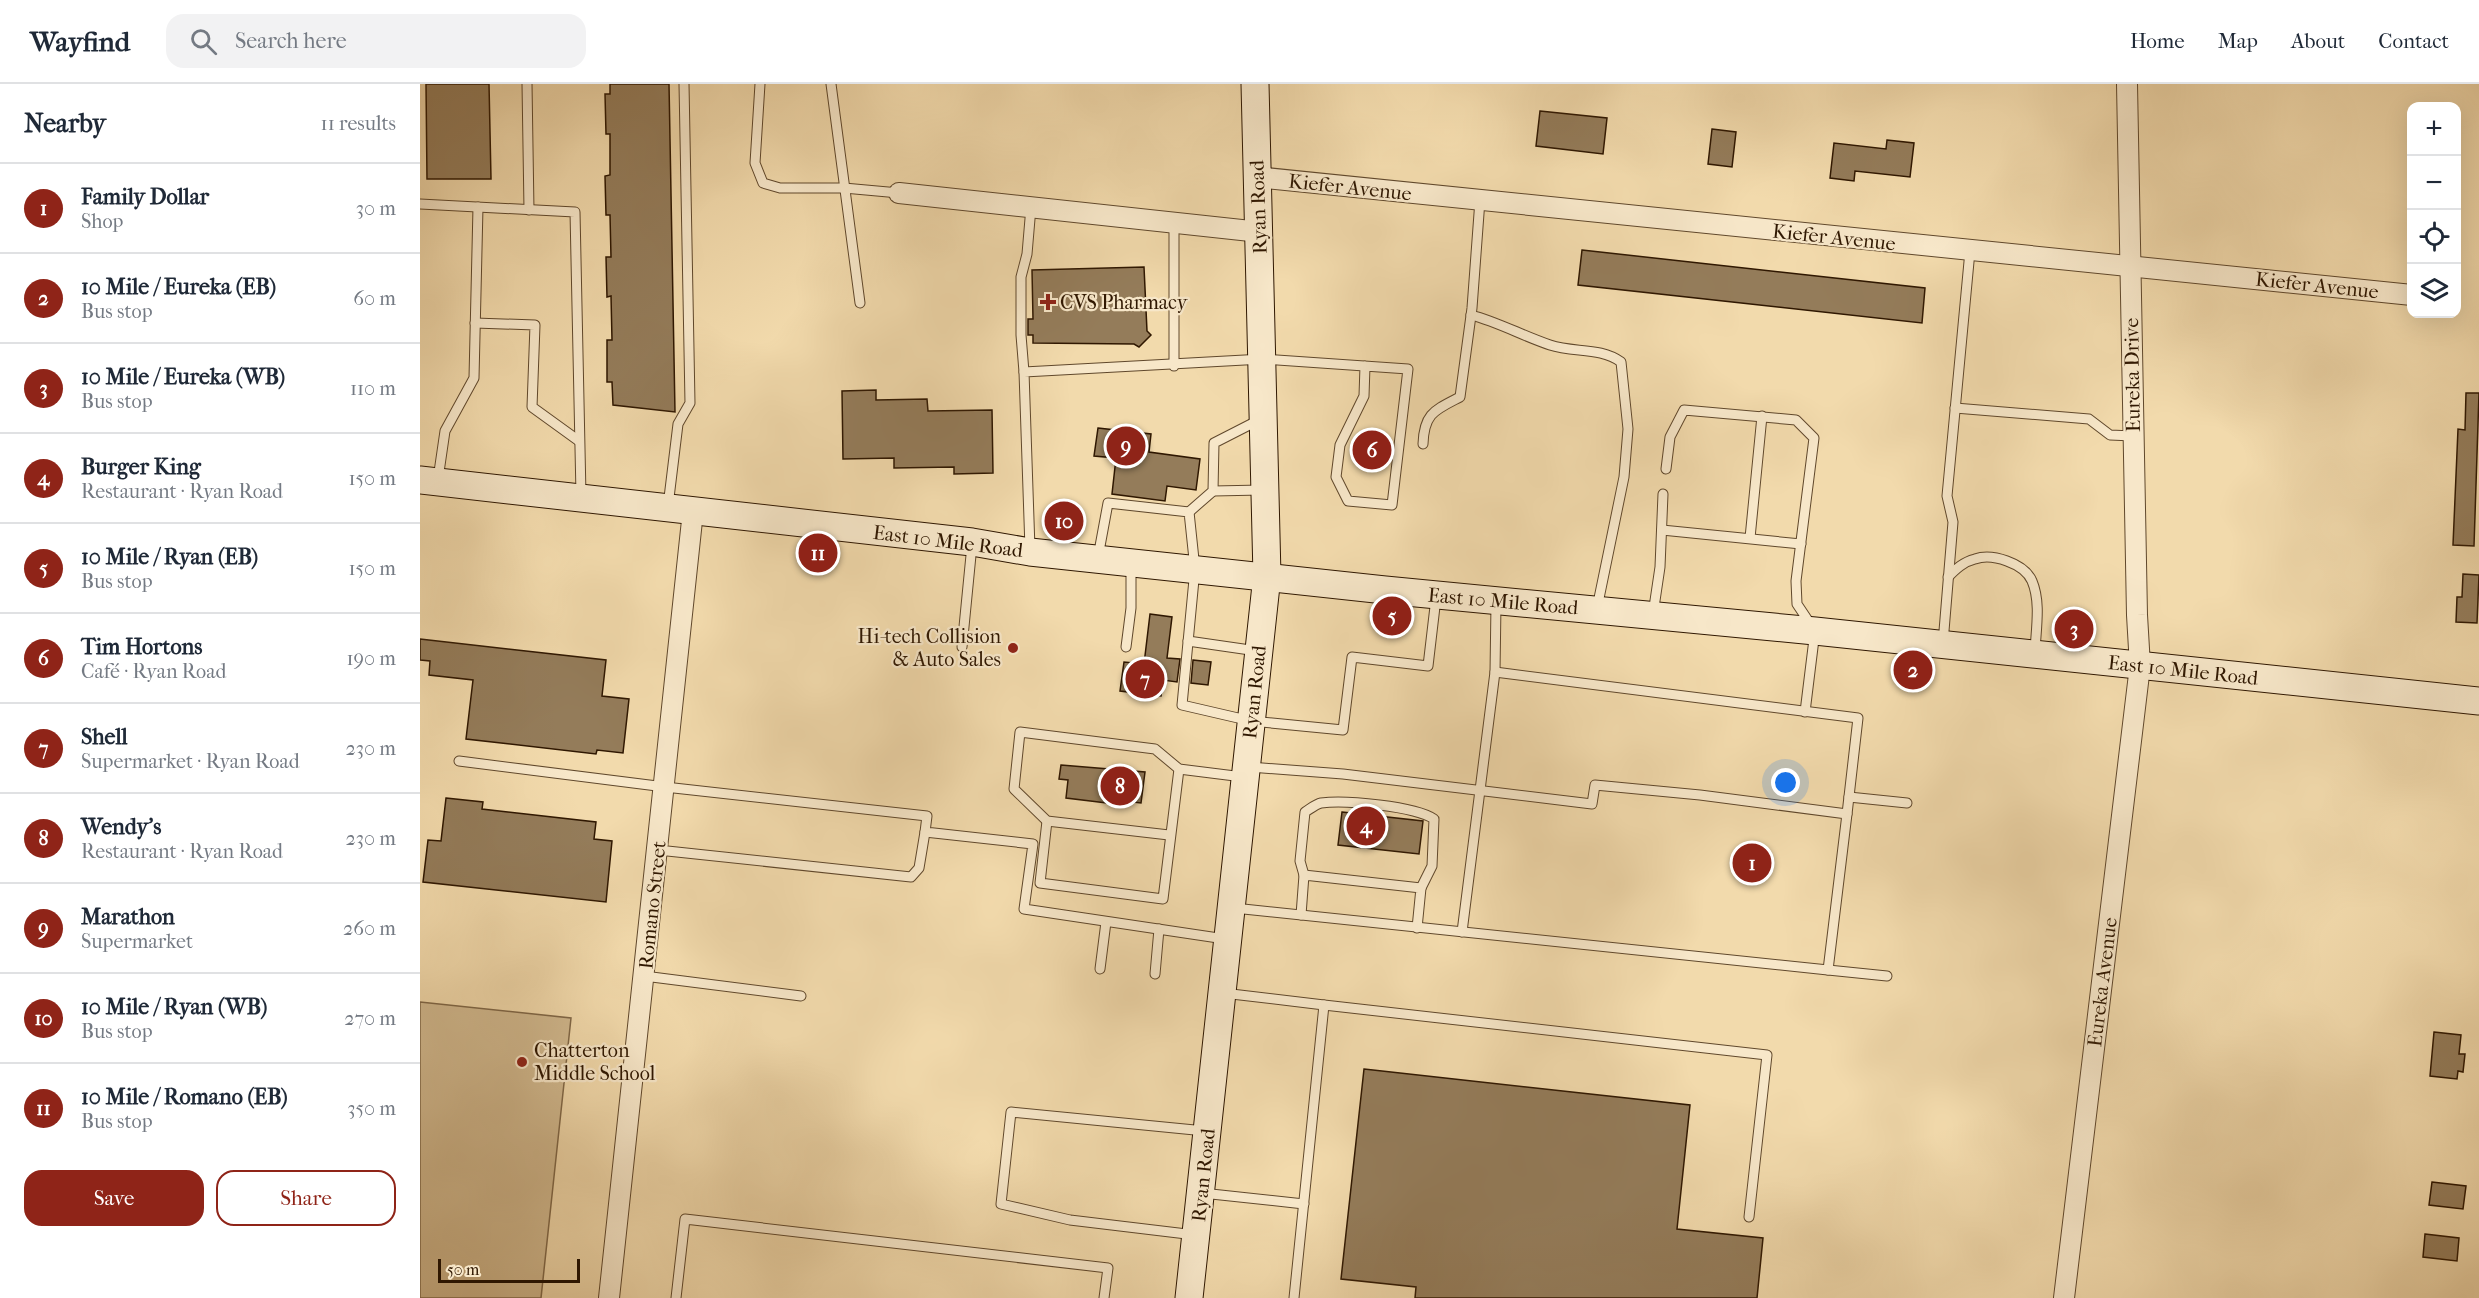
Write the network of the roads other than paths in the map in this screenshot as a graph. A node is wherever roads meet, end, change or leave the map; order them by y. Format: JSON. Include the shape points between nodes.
{"nodes":[{"id":1,"x":527,"y":84,"type":"edge"},
{"id":2,"x":684,"y":84,"type":"edge"},
{"id":3,"x":760,"y":84,"type":"edge"},
{"id":4,"x":831,"y":84,"type":"edge"},
{"id":5,"x":1255,"y":84,"type":"edge"},
{"id":6,"x":2127,"y":84,"type":"edge"},
{"id":7,"x":1256,"y":177,"type":"junction"},
{"id":8,"x":844,"y":188,"type":"junction"},
{"id":9,"x":898,"y":193,"type":"joint"},
{"id":10,"x":1480,"y":200,"type":"junction"},
{"id":11,"x":420,"y":204,"type":"edge"},
{"id":12,"x":478,"y":207,"type":"junction"},
{"id":13,"x":1031,"y":207,"type":"junction"},
{"id":14,"x":530,"y":210,"type":"junction"},
{"id":15,"x":1174,"y":222,"type":"junction"},
{"id":16,"x":1260,"y":232,"type":"junction"},
{"id":17,"x":1970,"y":251,"type":"junction"},
{"id":18,"x":2130,"y":267,"type":"junction"},
{"id":19,"x":2407,"y":295,"type":"edge"},
{"id":20,"x":860,"y":303,"type":"dead end"},
{"id":21,"x":1471,"y":315,"type":"junction"},
{"id":22,"x":475,"y":323,"type":"junction"},
{"id":23,"x":1263,"y":359,"type":"junction"},
{"id":24,"x":1174,"y":366,"type":"junction"},
{"id":25,"x":1365,"y":366,"type":"junction"},
{"id":26,"x":1024,"y":372,"type":"junction"},
{"id":27,"x":1955,"y":408,"type":"junction"},
{"id":28,"x":1762,"y":416,"type":"junction"},
{"id":29,"x":1264,"y":418,"type":"junction"},
{"id":30,"x":2133,"y":436,"type":"junction"},
{"id":31,"x":579,"y":441,"type":"junction"},
{"id":32,"x":1423,"y":444,"type":"dead end"},
{"id":33,"x":1666,"y":469,"type":"dead end"},
{"id":34,"x":429,"y":481,"type":"edge"},
{"id":35,"x":1265,"y":489,"type":"junction"},
{"id":36,"x":1213,"y":491,"type":"junction"},
{"id":37,"x":1663,"y":494,"type":"dead end"},
{"id":38,"x":581,"y":498,"type":"junction"},
{"id":39,"x":680,"y":509,"type":"junction"},
{"id":40,"x":1188,"y":512,"type":"junction"},
{"id":41,"x":1662,"y":530,"type":"junction"},
{"id":42,"x":1750,"y":538,"type":"junction"},
{"id":43,"x":972,"y":542,"type":"junction"},
{"id":44,"x":1801,"y":544,"type":"junction"},
{"id":45,"x":1030,"y":552,"type":"junction"},
{"id":46,"x":1098,"y":559,"type":"junction"},
{"id":47,"x":1131,"y":562,"type":"junction"},
{"id":48,"x":1195,"y":569,"type":"junction"},
{"id":49,"x":1267,"y":576,"type":"junction"},
{"id":50,"x":1948,"y":577,"type":"junction"},
{"id":51,"x":1436,"y":595,"type":"junction"},
{"id":52,"x":1496,"y":601,"type":"junction"},
{"id":53,"x":1597,"y":610,"type":"junction"},
{"id":54,"x":1653,"y":616,"type":"junction"},
{"id":55,"x":1815,"y":632,"type":"junction"},
{"id":56,"x":1188,"y":641,"type":"junction"},
{"id":57,"x":1943,"y":645,"type":"junction"},
{"id":58,"x":962,"y":647,"type":"dead end"},
{"id":59,"x":1126,"y":647,"type":"dead end"},
{"id":60,"x":1259,"y":651,"type":"junction"},
{"id":61,"x":2034,"y":655,"type":"junction"},
{"id":62,"x":2140,"y":666,"type":"junction"},
{"id":63,"x":1495,"y":672,"type":"junction"},
{"id":64,"x":2479,"y":701,"type":"edge"},
{"id":65,"x":1805,"y":712,"type":"junction"},
{"id":66,"x":1251,"y":721,"type":"junction"},
{"id":67,"x":459,"y":761,"type":"dead end"},
{"id":68,"x":1179,"y":769,"type":"junction"},
{"id":69,"x":1246,"y":772,"type":"junction"},
{"id":70,"x":665,"y":787,"type":"junction"},
{"id":71,"x":1480,"y":791,"type":"junction"},
{"id":72,"x":1849,"y":797,"type":"junction"},
{"id":73,"x":1907,"y":803,"type":"dead end"},
{"id":74,"x":1847,"y":814,"type":"junction"},
{"id":75,"x":1047,"y":821,"type":"junction"},
{"id":76,"x":925,"y":832,"type":"junction"},
{"id":77,"x":1170,"y":835,"type":"junction"},
{"id":78,"x":658,"y":850,"type":"junction"},
{"id":79,"x":1304,"y":875,"type":"junction"},
{"id":80,"x":1422,"y":888,"type":"junction"},
{"id":81,"x":1231,"y":908,"type":"junction"},
{"id":82,"x":1301,"y":915,"type":"junction"},
{"id":83,"x":1106,"y":922,"type":"junction"},
{"id":84,"x":1417,"y":927,"type":"junction"},
{"id":85,"x":1159,"y":929,"type":"junction"},
{"id":86,"x":1462,"y":932,"type":"junction"},
{"id":87,"x":1228,"y":939,"type":"junction"},
{"id":88,"x":1100,"y":969,"type":"dead end"},
{"id":89,"x":1828,"y":970,"type":"junction"},
{"id":90,"x":1155,"y":974,"type":"dead end"},
{"id":91,"x":644,"y":976,"type":"junction"},
{"id":92,"x":1887,"y":976,"type":"dead end"},
{"id":93,"x":1222,"y":993,"type":"junction"},
{"id":94,"x":801,"y":996,"type":"dead end"},
{"id":95,"x":1324,"y":1005,"type":"junction"},
{"id":96,"x":1207,"y":1131,"type":"junction"},
{"id":97,"x":1201,"y":1192,"type":"junction"},
{"id":98,"x":1304,"y":1204,"type":"junction"},
{"id":99,"x":1749,"y":1217,"type":"dead end"},
{"id":100,"x":1196,"y":1235,"type":"junction"},
{"id":101,"x":609,"y":1298,"type":"edge"},
{"id":102,"x":676,"y":1298,"type":"edge"},
{"id":103,"x":1104,"y":1298,"type":"edge"},
{"id":104,"x":1190,"y":1298,"type":"edge"},
{"id":105,"x":1294,"y":1298,"type":"edge"},
{"id":106,"x":2064,"y":1298,"type":"edge"}],
"edges":[{"from":1,"to":14,"type":"lane"},
{"from":2,"to":39,"type":"lane","via":[[690,402],[678,424]]},
{"from":3,"to":8,"type":"lane","via":[[755,163],[763,183],[780,188]]},
{"from":4,"to":8,"type":"lane"},
{"from":5,"to":7,"type":"main road","name":"Ryan Road"},
{"from":6,"to":18,"type":"street","name":"Eureka Drive"},
{"from":7,"to":10,"type":"street","name":"Kiefer Avenue"},
{"from":7,"to":16,"type":"main road","name":"Ryan Road"},
{"from":8,"to":9,"type":"lane"},
{"from":8,"to":20,"type":"lane"},
{"from":9,"to":13,"type":"street"},
{"from":10,"to":17,"type":"street","name":"Kiefer Avenue"},
{"from":10,"to":21,"type":"lane"},
{"from":11,"to":12,"type":"lane"},
{"from":12,"to":14,"type":"lane"},
{"from":12,"to":22,"type":"lane"},
{"from":13,"to":15,"type":"street"},
{"from":13,"to":26,"type":"lane","via":[[1021,277]]},
{"from":14,"to":31,"type":"lane","via":[[575,212]]},
{"from":15,"to":16,"type":"street"},
{"from":15,"to":24,"type":"lane"},
{"from":16,"to":23,"type":"main road","name":"Ryan Road"},
{"from":17,"to":18,"type":"street","name":"Kiefer Avenue"},
{"from":17,"to":27,"type":"lane"},
{"from":18,"to":19,"type":"street","name":"Kiefer Avenue"},
{"from":18,"to":30,"type":"street","name":"Eureka Drive"},
{"from":21,"to":32,"type":"lane","via":[[1460,397],[1432,412],[1424,426]]},
{"from":21,"to":53,"type":"lane","via":[[1551,346],[1610,354],[1621,362],[1629,429],[1624,477]]},
{"from":22,"to":31,"type":"lane","via":[[536,325],[532,408]]},
{"from":22,"to":34,"type":"lane","via":[[474,378],[445,431]]},
{"from":23,"to":24,"type":"lane"},
{"from":23,"to":25,"type":"lane"},
{"from":23,"to":29,"type":"main road","name":"Ryan Road"},
{"from":24,"to":26,"type":"lane"},
{"from":25,"to":25,"type":"lane","via":[[1364,396],[1340,445],[1336,477],[1348,501],[1392,505],[1408,369]]},
{"from":26,"to":45,"type":"lane"},
{"from":27,"to":30,"type":"lane","via":[[2090,419],[2110,435]]},
{"from":27,"to":50,"type":"lane","via":[[1947,496],[1953,522]]},
{"from":28,"to":33,"type":"lane","via":[[1684,410],[1670,437]]},
{"from":28,"to":42,"type":"lane"},
{"from":28,"to":44,"type":"lane","via":[[1796,420],[1814,438]]},
{"from":29,"to":35,"type":"main road","name":"Ryan Road"},
{"from":29,"to":36,"type":"lane","via":[[1214,443]]},
{"from":30,"to":62,"type":"street","name":"Eureka Drive"},
{"from":31,"to":38,"type":"lane"},
{"from":34,"to":38,"type":"main road","name":"East 10 Mile Road"},
{"from":35,"to":36,"type":"lane"},
{"from":35,"to":49,"type":"main road","name":"Ryan Road"},
{"from":36,"to":40,"type":"lane"},
{"from":37,"to":41,"type":"lane"},
{"from":38,"to":39,"type":"main road","name":"East 10 Mile Road"},
{"from":39,"to":43,"type":"main road","name":"East 10 Mile Road"},
{"from":39,"to":70,"type":"street","name":"Romano Street"},
{"from":40,"to":46,"type":"lane","via":[[1108,503]]},
{"from":40,"to":48,"type":"lane"},
{"from":41,"to":42,"type":"lane"},
{"from":41,"to":54,"type":"lane"},
{"from":42,"to":44,"type":"lane"},
{"from":43,"to":45,"type":"main road","name":"East 10 Mile Road"},
{"from":43,"to":58,"type":"lane"},
{"from":44,"to":55,"type":"lane","via":[[1797,604]]},
{"from":45,"to":46,"type":"main road","name":"East 10 Mile Road"},
{"from":46,"to":47,"type":"main road","name":"East 10 Mile Road"},
{"from":47,"to":48,"type":"main road","name":"East 10 Mile Road"},
{"from":47,"to":59,"type":"lane"},
{"from":48,"to":49,"type":"main road","name":"East 10 Mile Road"},
{"from":48,"to":56,"type":"lane"},
{"from":49,"to":51,"type":"main road","name":"East 10 Mile Road"},
{"from":49,"to":60,"type":"main road","name":"Ryan Road"},
{"from":50,"to":57,"type":"lane"},
{"from":50,"to":61,"type":"lane","via":[[1959,565],[1977,558],[2013,563],[2031,580],[2037,605]]},
{"from":51,"to":52,"type":"main road","name":"East 10 Mile Road"},
{"from":51,"to":66,"type":"lane","via":[[1428,666],[1352,657],[1343,730]]},
{"from":52,"to":53,"type":"main road","name":"East 10 Mile Road"},
{"from":52,"to":63,"type":"lane"},
{"from":53,"to":54,"type":"main road","name":"East 10 Mile Road"},
{"from":54,"to":55,"type":"main road","name":"East 10 Mile Road"},
{"from":55,"to":57,"type":"main road","name":"East 10 Mile Road"},
{"from":55,"to":65,"type":"lane"},
{"from":56,"to":60,"type":"lane"},
{"from":56,"to":66,"type":"lane","via":[[1182,705]]},
{"from":57,"to":61,"type":"main road","name":"East 10 Mile Road"},
{"from":60,"to":66,"type":"main road","name":"Ryan Road"},
{"from":61,"to":62,"type":"main road","name":"East 10 Mile Road"},
{"from":62,"to":64,"type":"main road","name":"East 10 Mile Road"},
{"from":62,"to":106,"type":"street","name":"Eureka Avenue"},
{"from":63,"to":65,"type":"lane"},
{"from":63,"to":71,"type":"lane"},
{"from":65,"to":72,"type":"lane","via":[[1858,718]]},
{"from":66,"to":69,"type":"main road","name":"Ryan Road"},
{"from":67,"to":70,"type":"lane"},
{"from":68,"to":69,"type":"lane"},
{"from":68,"to":75,"type":"lane","via":[[1155,749],[1020,732],[1014,789]]},
{"from":68,"to":77,"type":"lane"},
{"from":69,"to":71,"type":"lane","via":[[1343,774]]},
{"from":69,"to":81,"type":"main road","name":"Ryan Road"},
{"from":70,"to":76,"type":"lane","via":[[927,816]]},
{"from":70,"to":78,"type":"street","name":"Romano Street"},
{"from":71,"to":74,"type":"lane","via":[[1592,804],[1595,785]]},
{"from":71,"to":86,"type":"lane"},
{"from":72,"to":73,"type":"lane"},
{"from":72,"to":74,"type":"lane"},
{"from":74,"to":89,"type":"lane"},
{"from":75,"to":77,"type":"lane"},
{"from":75,"to":77,"type":"lane","via":[[1040,883],[1163,898]]},
{"from":76,"to":78,"type":"lane","via":[[919,868],[911,877]]},
{"from":76,"to":83,"type":"lane","via":[[1033,843],[1024,909]]},
{"from":78,"to":91,"type":"street","name":"Romano Street"},
{"from":79,"to":80,"type":"lane"},
{"from":79,"to":80,"type":"lane","via":[[1300,861],[1305,812],[1319,803],[1369,804],[1424,813],[1434,819],[1432,866]]},
{"from":79,"to":82,"type":"lane"},
{"from":80,"to":84,"type":"lane"},
{"from":81,"to":82,"type":"lane"},
{"from":81,"to":87,"type":"main road","name":"Ryan Road"},
{"from":82,"to":84,"type":"lane"},
{"from":83,"to":85,"type":"lane"},
{"from":83,"to":88,"type":"lane"},
{"from":84,"to":86,"type":"lane"},
{"from":85,"to":87,"type":"lane"},
{"from":85,"to":90,"type":"lane"},
{"from":86,"to":89,"type":"lane"},
{"from":87,"to":93,"type":"main road","name":"Ryan Road"},
{"from":89,"to":92,"type":"lane"},
{"from":91,"to":94,"type":"lane"},
{"from":91,"to":101,"type":"street","name":"Romano Street"},
{"from":93,"to":95,"type":"lane"},
{"from":93,"to":96,"type":"main road","name":"Ryan Road"},
{"from":95,"to":98,"type":"lane"},
{"from":95,"to":99,"type":"lane","via":[[1767,1055]]},
{"from":96,"to":97,"type":"main road","name":"Ryan Road"},
{"from":96,"to":100,"type":"lane","via":[[1011,1112],[1001,1204],[1070,1220]]},
{"from":97,"to":98,"type":"lane"},
{"from":97,"to":100,"type":"main road","name":"Ryan Road"},
{"from":98,"to":105,"type":"lane"},
{"from":100,"to":104,"type":"main road","name":"Ryan Road"},
{"from":102,"to":103,"type":"lane","via":[[685,1219],[1108,1268]]}]}
